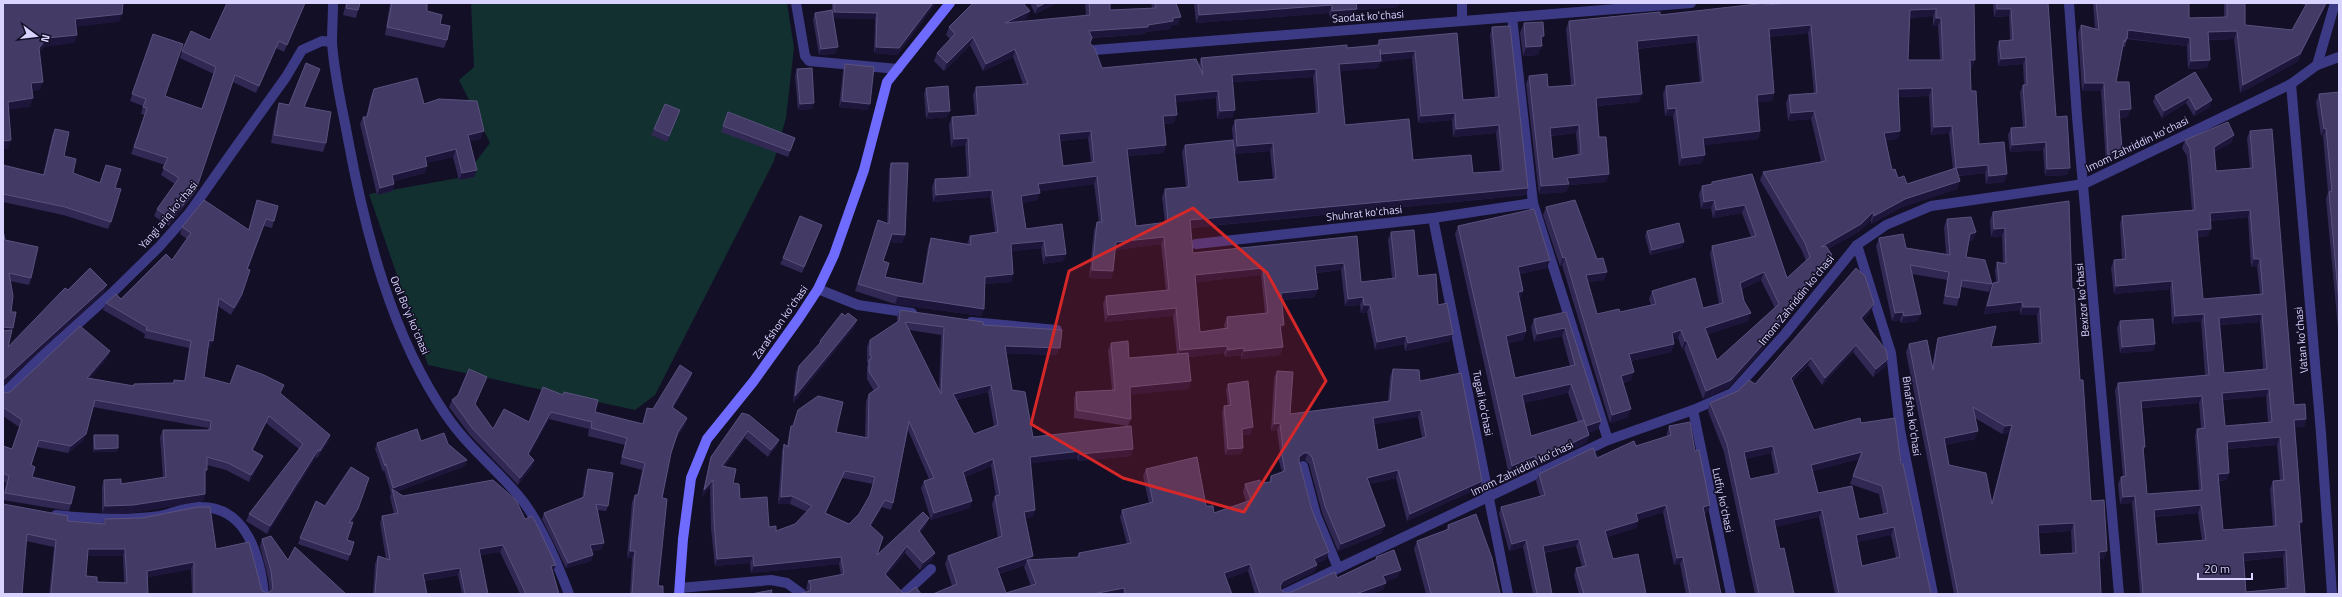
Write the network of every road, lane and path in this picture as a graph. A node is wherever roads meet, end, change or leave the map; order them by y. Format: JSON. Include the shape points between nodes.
{"nodes":[{"id":1,"x":333,"y":3,"type":"edge"},
{"id":2,"x":796,"y":3,"type":"edge"},
{"id":3,"x":950,"y":3,"type":"edge"},
{"id":4,"x":1462,"y":3,"type":"edge"},
{"id":5,"x":1691,"y":3,"type":"edge"},
{"id":6,"x":2069,"y":3,"type":"edge"},
{"id":7,"x":2335,"y":3,"type":"edge"},
{"id":8,"x":1512,"y":17,"type":"junction"},
{"id":9,"x":1462,"y":21,"type":"junction"},
{"id":10,"x":332,"y":42,"type":"junction"},
{"id":11,"x":1094,"y":50,"type":"edge"},
{"id":12,"x":2339,"y":57,"type":"edge"},
{"id":13,"x":2316,"y":65,"type":"junction"},
{"id":14,"x":898,"y":69,"type":"junction"},
{"id":15,"x":2291,"y":84,"type":"junction"},
{"id":16,"x":2084,"y":184,"type":"junction"},
{"id":17,"x":1533,"y":203,"type":"junction"},
{"id":18,"x":1433,"y":218,"type":"junction"},
{"id":19,"x":1196,"y":244,"type":"dead end"},
{"id":20,"x":1857,"y":245,"type":"junction"},
{"id":21,"x":818,"y":289,"type":"junction"},
{"id":22,"x":920,"y":314,"type":"edge"},
{"id":23,"x":959,"y":320,"type":"edge"},
{"id":24,"x":1062,"y":331,"type":"edge"},
{"id":25,"x":3,"y":394,"type":"edge"},
{"id":26,"x":1693,"y":410,"type":"junction"},
{"id":27,"x":1608,"y":440,"type":"junction"},
{"id":28,"x":1303,"y":466,"type":"dead end"},
{"id":29,"x":1490,"y":497,"type":"junction"},
{"id":30,"x":42,"y":513,"type":"edge"},
{"id":31,"x":1338,"y":568,"type":"junction"},
{"id":32,"x":931,"y":569,"type":"dead end"},
{"id":33,"x":680,"y":591,"type":"edge"},
{"id":34,"x":264,"y":594,"type":"edge"},
{"id":35,"x":568,"y":594,"type":"edge"},
{"id":36,"x":802,"y":594,"type":"edge"},
{"id":37,"x":904,"y":594,"type":"edge"},
{"id":38,"x":1284,"y":594,"type":"edge"},
{"id":39,"x":1508,"y":594,"type":"edge"},
{"id":40,"x":1731,"y":594,"type":"edge"},
{"id":41,"x":1933,"y":594,"type":"edge"},
{"id":42,"x":2119,"y":594,"type":"edge"},
{"id":43,"x":2332,"y":594,"type":"edge"}],
"edges":[{"from":1,"to":10,"type":"street","name":"Orol Boʻyi koʻchasi"},
{"from":2,"to":14,"type":"street","via":[[805,56],[809,61]]},
{"from":3,"to":14,"type":"main road","name":"Zarafshon koʻchasi"},
{"from":4,"to":9,"type":"street"},
{"from":5,"to":8,"type":"street","name":"Saodat koʻchasi"},
{"from":6,"to":16,"type":"street","name":"Bexizor koʻchasi"},
{"from":7,"to":13,"type":"street"},
{"from":8,"to":9,"type":"street","name":"Saodat koʻchasi"},
{"from":8,"to":17,"type":"street"},
{"from":9,"to":11,"type":"street","name":"Saodat koʻchasi"},
{"from":10,"to":25,"type":"street","name":"Yangi ariq koʻchasi","via":[[322,41],[302,50],[286,77],[190,212],[159,247]]},
{"from":10,"to":35,"type":"street","name":"Orol Boʻyi koʻchasi","via":[[356,182],[382,278],[405,340],[445,414],[466,443],[519,496],[551,554]]},
{"from":12,"to":13,"type":"street","name":"Imom Zahriddin koʻchasi"},
{"from":13,"to":15,"type":"street","name":"Imom Zahriddin koʻchasi"},
{"from":14,"to":21,"type":"main road","name":"Zarafshon koʻchasi","via":[[887,82],[864,170],[834,255]]},
{"from":15,"to":16,"type":"street","name":"Imom Zahriddin koʻchasi"},
{"from":15,"to":43,"type":"street","name":"Vatan koʻchasi"},
{"from":16,"to":20,"type":"street","name":"Imom Zahriddin koʻchasi","via":[[1931,206],[1886,225]]},
{"from":16,"to":42,"type":"street","name":"Bexizor koʻchasi"},
{"from":17,"to":18,"type":"street","name":"Shuhrat koʻchasi"},
{"from":17,"to":27,"type":"street"},
{"from":18,"to":19,"type":"street","name":"Shuhrat koʻchasi"},
{"from":18,"to":29,"type":"street","name":"Tugali koʻchasi"},
{"from":20,"to":26,"type":"street","name":"Imom Zahriddin koʻchasi","via":[[1785,334],[1732,393]]},
{"from":20,"to":41,"type":"street","name":"Binafsha koʻchasi","via":[[1891,353],[1900,430]]},
{"from":21,"to":22,"type":"street","via":[[858,305]]},
{"from":21,"to":33,"type":"main road","name":"Zarafshon koʻchasi","via":[[795,325],[706,439],[691,478],[683,539]]},
{"from":23,"to":24,"type":"street"},
{"from":26,"to":27,"type":"street","name":"Imom Zahriddin koʻchasi"},
{"from":26,"to":40,"type":"street","name":"Lutfiy koʻchasi"},
{"from":27,"to":29,"type":"street","name":"Imom Zahriddin koʻchasi"},
{"from":28,"to":31,"type":"street","via":[[1316,515]]},
{"from":29,"to":31,"type":"street","name":"Imom Zahriddin koʻchasi"},
{"from":29,"to":39,"type":"street","name":"Tugali koʻchasi"},
{"from":30,"to":34,"type":"street","via":[[102,520],[160,516],[200,507],[222,510],[234,518],[253,544]]},
{"from":31,"to":38,"type":"street","name":"Imom Zahriddin koʻchasi"},
{"from":32,"to":37,"type":"street"},
{"from":33,"to":36,"type":"street","via":[[771,580],[787,583]]}]}
